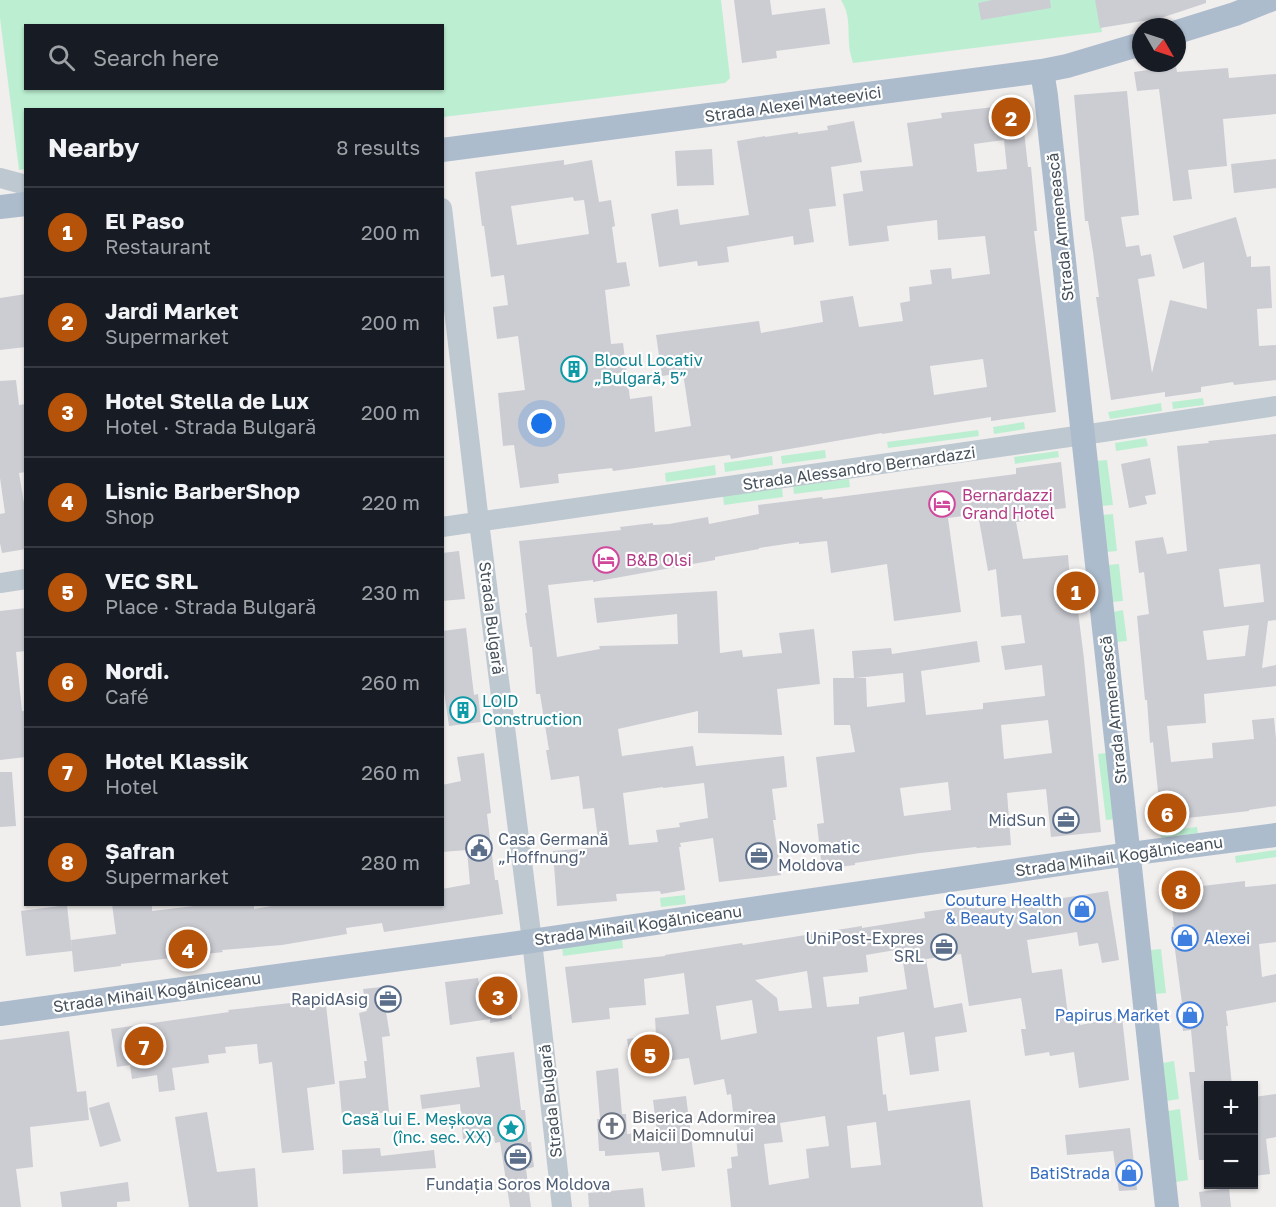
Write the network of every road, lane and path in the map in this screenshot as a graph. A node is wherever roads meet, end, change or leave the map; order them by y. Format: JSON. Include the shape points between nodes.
{"nodes":[{"id":1,"x":1270,"y":0,"type":"edge"},
{"id":2,"x":1186,"y":29,"type":"edge"},
{"id":3,"x":1132,"y":47,"type":"edge"},
{"id":4,"x":1042,"y":71,"type":"junction"},
{"id":5,"x":444,"y":150,"type":"edge"},
{"id":6,"x":0,"y":178,"type":"edge"},
{"id":7,"x":24,"y":184,"type":"edge"},
{"id":8,"x":24,"y":204,"type":"edge"},
{"id":9,"x":0,"y":207,"type":"edge"},
{"id":10,"x":444,"y":225,"type":"edge"},
{"id":11,"x":1276,"y":406,"type":"edge"},
{"id":12,"x":1083,"y":435,"type":"junction"},
{"id":13,"x":479,"y":522,"type":"junction"},
{"id":14,"x":444,"y":527,"type":"edge"},
{"id":15,"x":24,"y":579,"type":"edge"},
{"id":16,"x":0,"y":583,"type":"edge"},
{"id":17,"x":1276,"y":835,"type":"edge"},
{"id":18,"x":1129,"y":854,"type":"junction"},
{"id":19,"x":532,"y":941,"type":"junction"},
{"id":20,"x":0,"y":1014,"type":"edge"},
{"id":21,"x":562,"y":1207,"type":"edge"},
{"id":22,"x":1167,"y":1207,"type":"edge"}],
"edges":[{"from":1,"to":2,"type":"main road"},
{"from":3,"to":4,"type":"main road","name":"Strada Alexei Mateevici"},
{"from":4,"to":5,"type":"main road","name":"Strada Alexei Mateevici"},
{"from":4,"to":12,"type":"main road","name":"Strada Armenească"},
{"from":6,"to":7,"type":"street"},
{"from":8,"to":9,"type":"main road"},
{"from":10,"to":13,"type":"street","name":"Strada Bulgară"},
{"from":11,"to":12,"type":"street","name":"Strada Alessandro Bernardazzi"},
{"from":12,"to":13,"type":"street","name":"Strada Alessandro Bernardazzi"},
{"from":12,"to":18,"type":"main road","name":"Strada Armenească"},
{"from":13,"to":14,"type":"street","name":"Strada Alessandro Bernardazzi"},
{"from":13,"to":19,"type":"street","name":"Strada Bulgară"},
{"from":15,"to":16,"type":"street"},
{"from":17,"to":18,"type":"main road","name":"Strada Mihail Kogălniceanu"},
{"from":18,"to":19,"type":"main road","name":"Strada Mihail Kogălniceanu"},
{"from":18,"to":22,"type":"main road","name":"Strada Armenească"},
{"from":19,"to":20,"type":"main road","name":"Strada Mihail Kogălniceanu"},
{"from":19,"to":21,"type":"street","name":"Strada Bulgară"}]}
